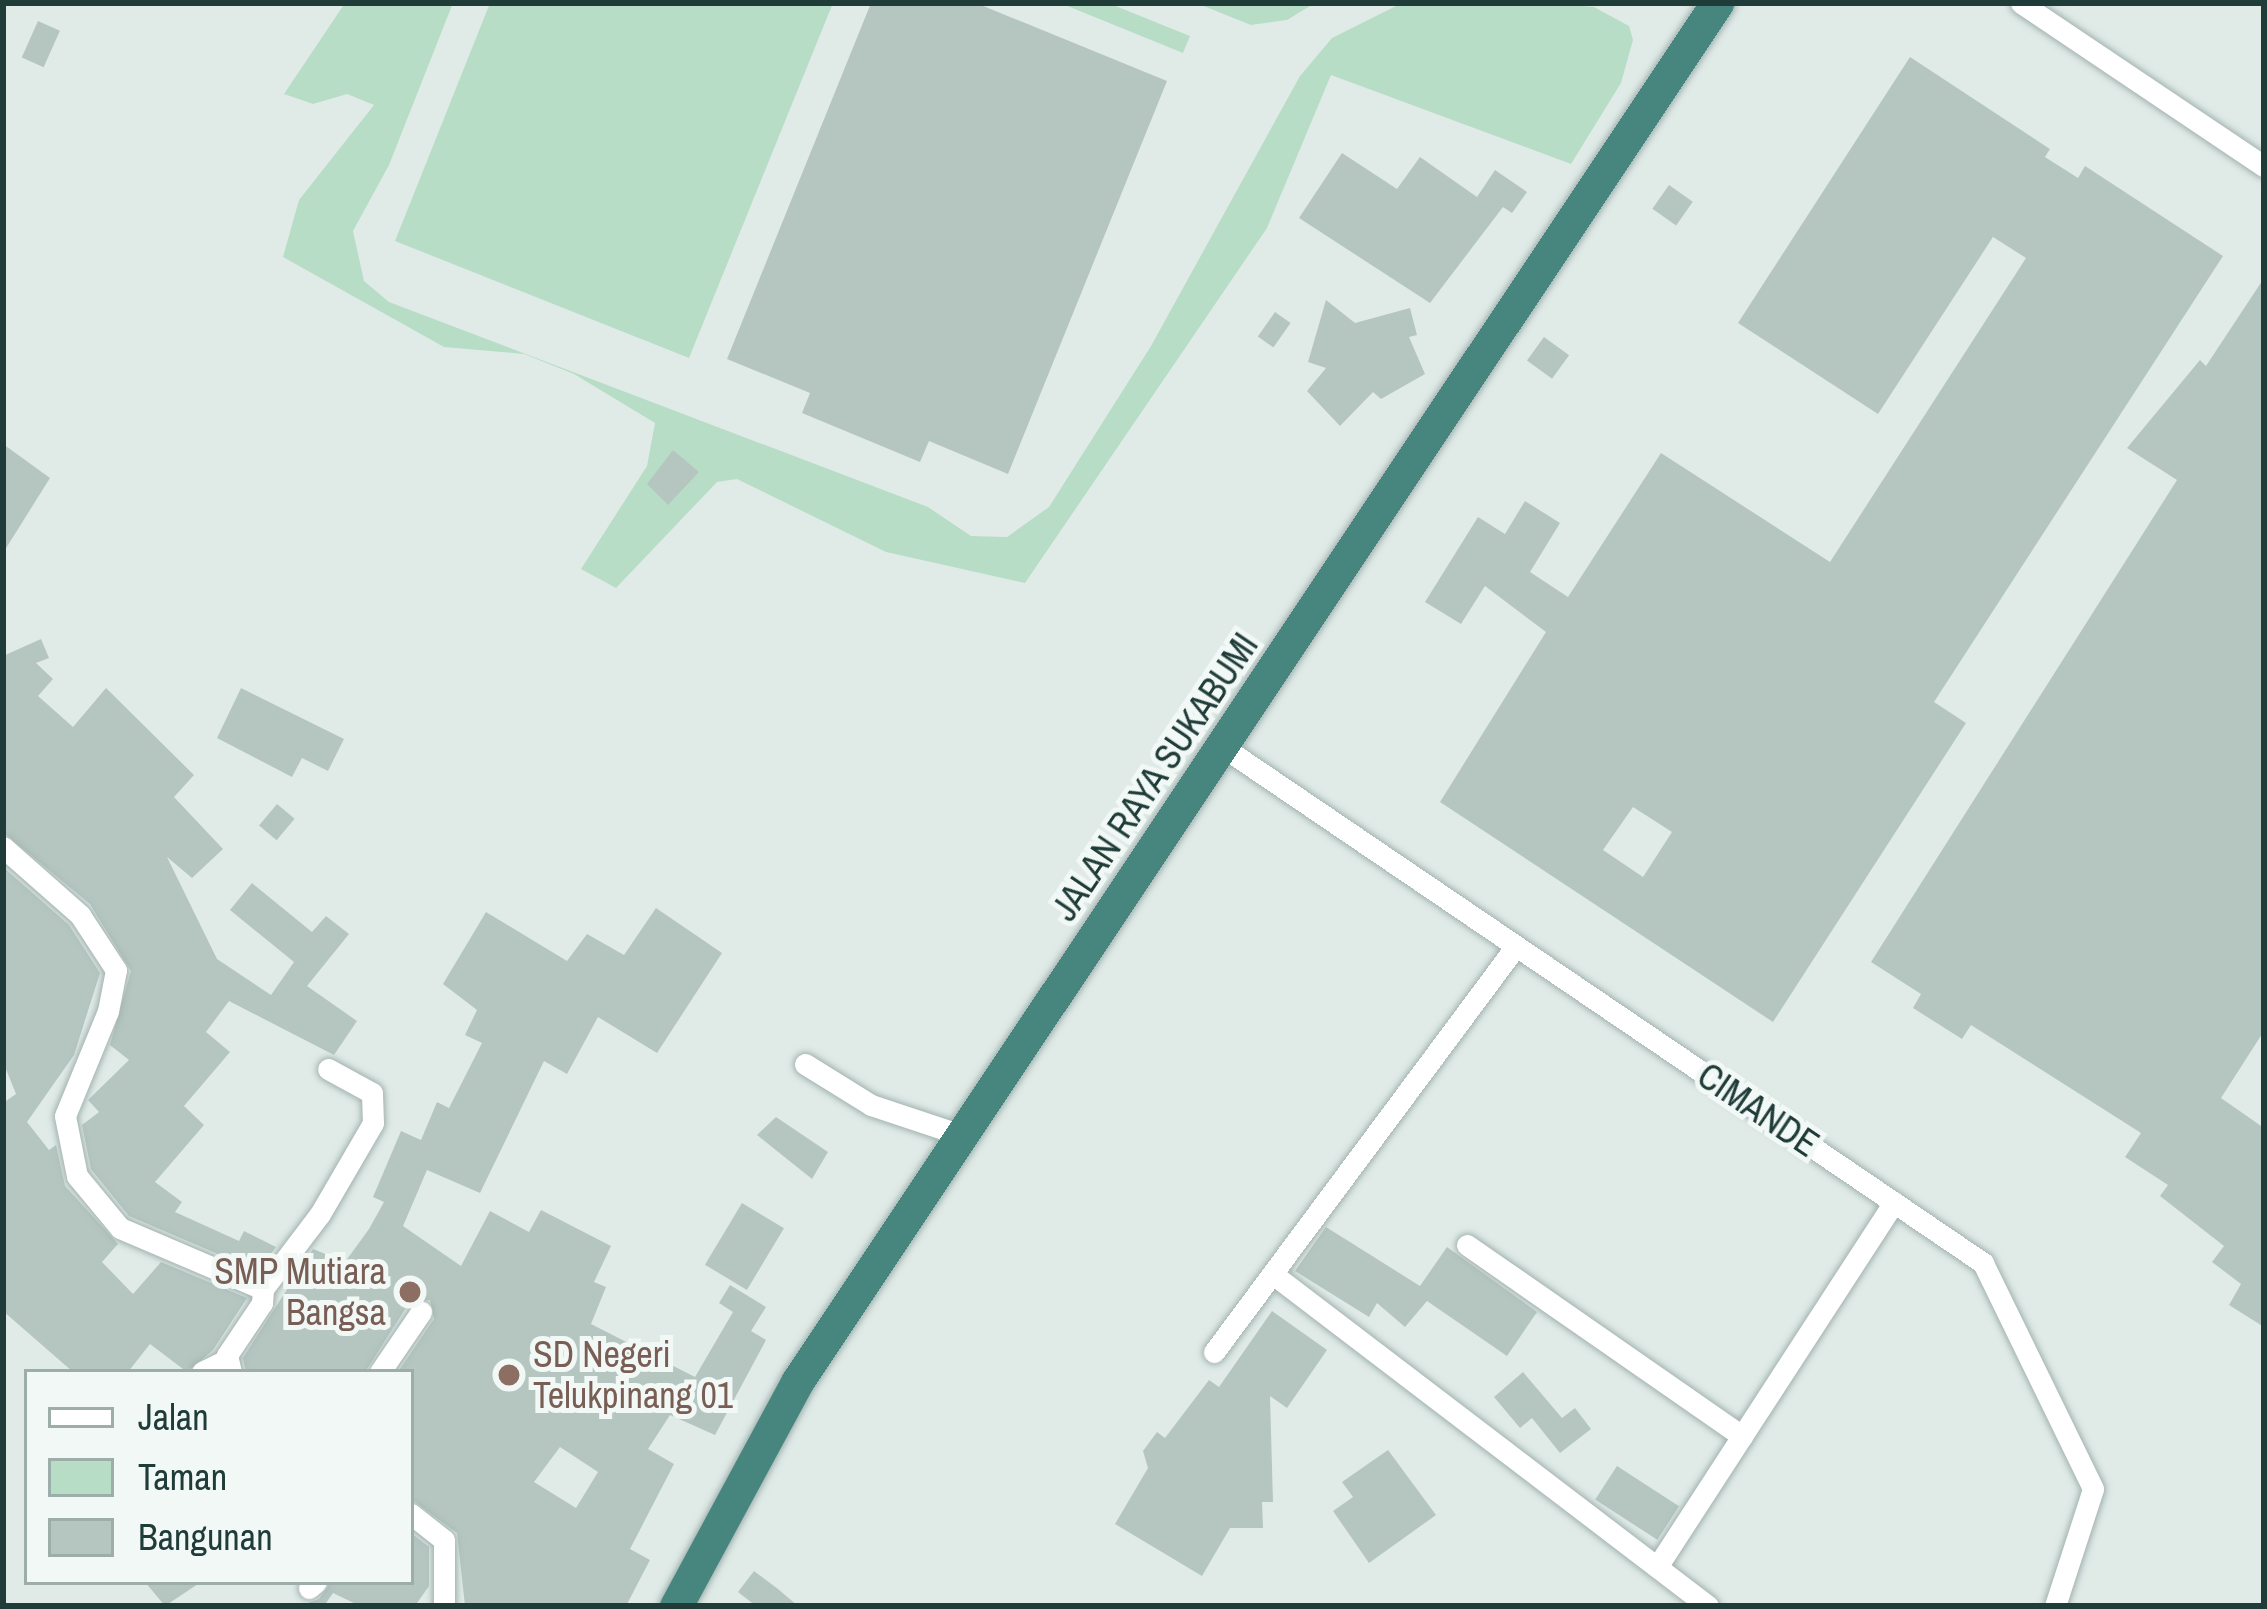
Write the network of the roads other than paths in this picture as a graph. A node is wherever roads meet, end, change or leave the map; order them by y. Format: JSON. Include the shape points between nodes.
{"nodes":[{"id":1,"x":1717,"y":3,"type":"edge"},
{"id":2,"x":2021,"y":3,"type":"edge"},
{"id":3,"x":2264,"y":166,"type":"edge"},
{"id":4,"x":1223,"y":747,"type":"junction"},
{"id":5,"x":3,"y":847,"type":"edge"},
{"id":6,"x":1516,"y":946,"type":"junction"},
{"id":7,"x":806,"y":1064,"type":"dead end"},
{"id":8,"x":328,"y":1070,"type":"dead end"},
{"id":9,"x":961,"y":1135,"type":"junction"},
{"id":10,"x":1894,"y":1202,"type":"junction"},
{"id":11,"x":1467,"y":1245,"type":"dead end"},
{"id":12,"x":1274,"y":1275,"type":"junction"},
{"id":13,"x":263,"y":1288,"type":"junction"},
{"id":14,"x":421,"y":1312,"type":"dead end"},
{"id":15,"x":1214,"y":1352,"type":"dead end"},
{"id":16,"x":228,"y":1366,"type":"edge"},
{"id":17,"x":382,"y":1369,"type":"edge"},
{"id":18,"x":1742,"y":1436,"type":"junction"},
{"id":19,"x":414,"y":1516,"type":"edge"},
{"id":20,"x":1657,"y":1567,"type":"junction"},
{"id":21,"x":444,"y":1606,"type":"edge"},
{"id":22,"x":676,"y":1606,"type":"edge"},
{"id":23,"x":1708,"y":1606,"type":"edge"},
{"id":24,"x":2055,"y":1606,"type":"edge"}],
"edges":[{"from":1,"to":4,"type":"highway","name":"JALAN RAYA SUKABUMI"},
{"from":2,"to":3,"type":"street"},
{"from":4,"to":6,"type":"street","name":"CIMANDE"},
{"from":4,"to":9,"type":"highway","name":"JALAN RAYA SUKABUMI"},
{"from":5,"to":13,"type":"street","via":[[80,915],[116,970],[65,1116],[82,1187],[108,1220],[136,1237]]},
{"from":6,"to":10,"type":"street","name":"CIMANDE"},
{"from":6,"to":12,"type":"street"},
{"from":7,"to":9,"type":"street","via":[[872,1105]]},
{"from":8,"to":13,"type":"street","via":[[373,1093],[373,1124],[320,1214]]},
{"from":9,"to":22,"type":"highway","name":"JALAN RAYA SUKABUMI","via":[[797,1382]]},
{"from":10,"to":18,"type":"street"},
{"from":10,"to":24,"type":"street","name":"CIMANDE","via":[[1983,1263],[2093,1489]]},
{"from":11,"to":18,"type":"street"},
{"from":12,"to":15,"type":"street"},
{"from":12,"to":20,"type":"street"},
{"from":13,"to":16,"type":"street"},
{"from":14,"to":17,"type":"street"},
{"from":18,"to":20,"type":"street"},
{"from":19,"to":21,"type":"street","via":[[444,1540]]},
{"from":20,"to":23,"type":"street"}]}
